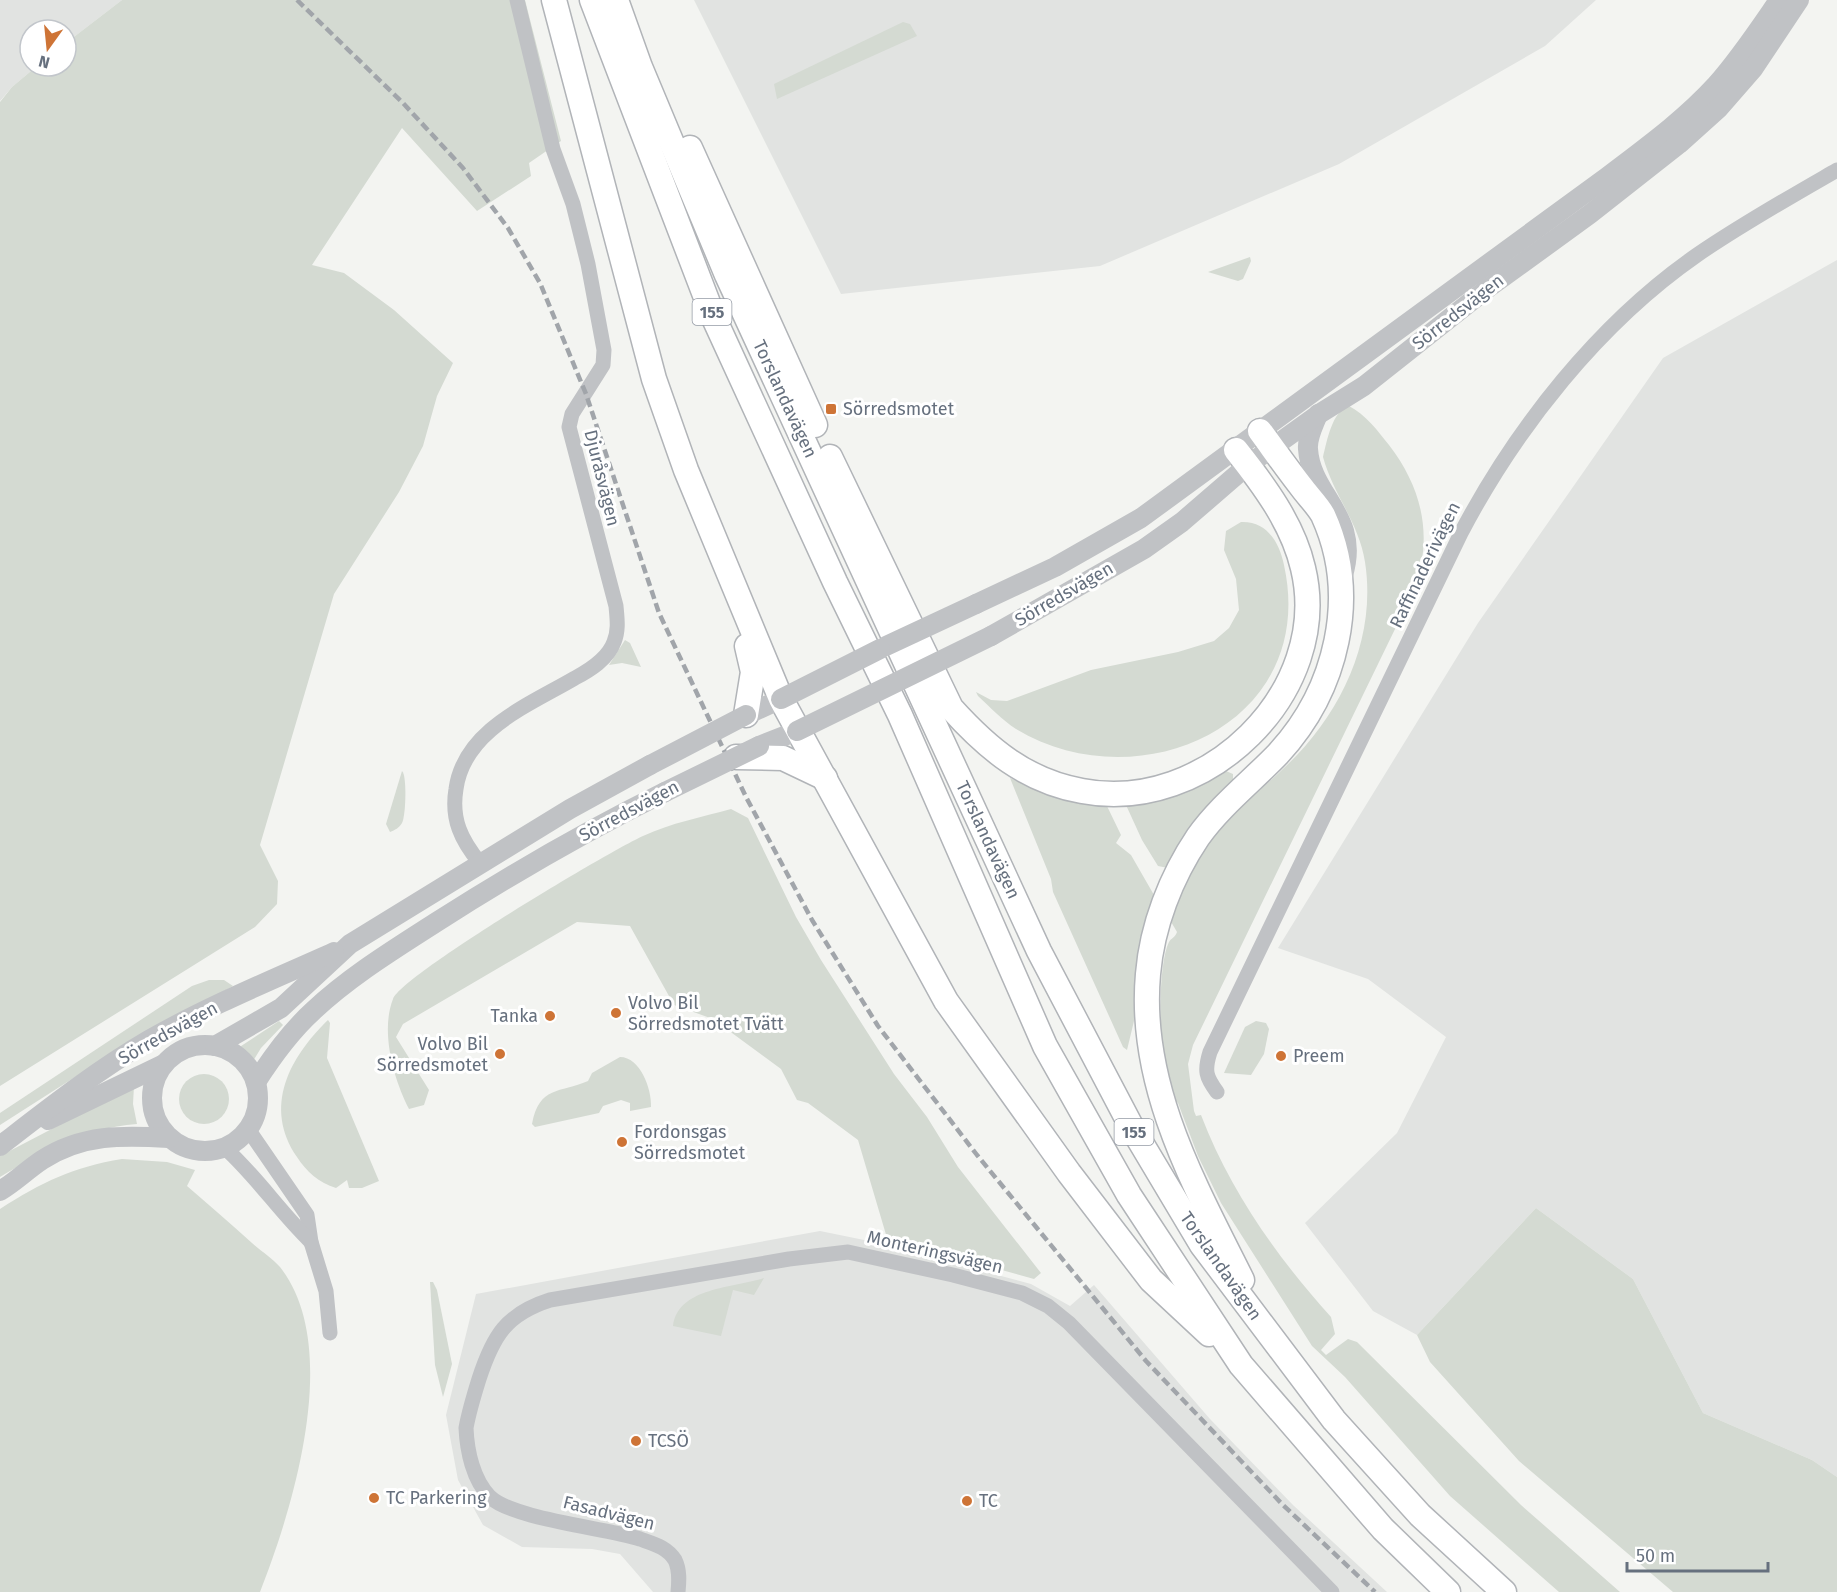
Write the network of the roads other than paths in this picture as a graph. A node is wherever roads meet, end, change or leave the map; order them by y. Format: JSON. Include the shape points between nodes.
{"nodes":[{"id":1,"x":517,"y":0,"type":"edge"},
{"id":2,"x":554,"y":0,"type":"edge"},
{"id":3,"x":592,"y":0,"type":"edge"},
{"id":4,"x":616,"y":0,"type":"edge"},
{"id":5,"x":1779,"y":0,"type":"edge"},
{"id":6,"x":1799,"y":0,"type":"edge"},
{"id":7,"x":640,"y":67,"type":"junction"},
{"id":8,"x":1837,"y":170,"type":"edge"},
{"id":9,"x":1318,"y":414,"type":"junction"},
{"id":10,"x":1266,"y":440,"type":"junction"},
{"id":11,"x":1242,"y":458,"type":"junction"},
{"id":12,"x":730,"y":580,"type":"junction"},
{"id":13,"x":1341,"y":580,"type":"junction"},
{"id":14,"x":781,"y":699,"type":"junction"},
{"id":15,"x":746,"y":715,"type":"junction"},
{"id":16,"x":797,"y":731,"type":"junction"},
{"id":17,"x":736,"y":757,"type":"junction"},
{"id":18,"x":825,"y":778,"type":"junction"},
{"id":19,"x":480,"y":863,"type":"junction"},
{"id":20,"x":350,"y":944,"type":"junction"},
{"id":21,"x":215,"y":1046,"type":"junction"},
{"id":22,"x":164,"y":1064,"type":"junction"},
{"id":23,"x":255,"y":1082,"type":"junction"},
{"id":24,"x":1217,"y":1092,"type":"dead end"},
{"id":25,"x":248,"y":1129,"type":"junction"},
{"id":26,"x":169,"y":1138,"type":"junction"},
{"id":27,"x":0,"y":1147,"type":"edge"},
{"id":28,"x":225,"y":1148,"type":"junction"},
{"id":29,"x":0,"y":1191,"type":"edge"},
{"id":30,"x":311,"y":1242,"type":"junction"},
{"id":31,"x":330,"y":1333,"type":"dead end"},
{"id":32,"x":1270,"y":1336,"type":"junction"},
{"id":33,"x":1241,"y":1365,"type":"junction"},
{"id":34,"x":498,"y":1502,"type":"joint"},
{"id":35,"x":678,"y":1592,"type":"edge"},
{"id":36,"x":1332,"y":1592,"type":"edge"},
{"id":37,"x":1448,"y":1592,"type":"edge"},
{"id":38,"x":1504,"y":1592,"type":"edge"}],
"edges":[{"from":1,"to":19,"type":"street","name":"Djuråsvägen","via":[[553,149],[573,204],[598,314],[603,365],[572,414],[569,427],[616,606],[618,627],[614,643],[592,668],[497,724],[468,755],[458,773],[454,806],[461,838]]},
{"from":2,"to":12,"type":"main road","via":[[654,379]]},
{"from":3,"to":33,"type":"main road","name":"Torslandavägen","number":"155","via":[[713,316],[900,715],[1046,1046],[1129,1195]]},
{"from":4,"to":7,"type":"main road","name":"Torslandavägen","number":"155"},
{"from":5,"to":10,"type":"street","name":"Sörredsvägen","via":[[1722,78],[1672,127]]},
{"from":6,"to":9,"type":"street","name":"Sörredsvägen","via":[[1753,69],[1719,108],[1679,144],[1364,386]]},
{"from":7,"to":11,"type":"main road","via":[[686,138],[815,425],[942,693],[980,740],[1005,760],[1045,780],[1084,792],[1149,791],[1207,768],[1273,710],[1291,682],[1302,650],[1307,591],[1300,555],[1288,525]]},
{"from":7,"to":32,"type":"main road","name":"Torslandavägen","number":"155","via":[[728,275],[1040,951],[1131,1126],[1202,1245]]},
{"from":8,"to":24,"type":"street","name":"Raffinaderivägen","via":[[1719,241],[1659,285],[1595,347],[1532,417],[1501,462],[1461,533],[1210,1052],[1206,1077]]},
{"from":9,"to":10,"type":"street","name":"Sörredsvägen"},
{"from":9,"to":13,"type":"street","via":[[1308,452],[1341,520],[1347,561]]},
{"from":10,"to":11,"type":"street","name":"Sörredsvägen"},
{"from":10,"to":13,"type":"main road","via":[[1322,514]]},
{"from":11,"to":14,"type":"street","name":"Sörredsvägen","bridge":true,"via":[[1055,567]]},
{"from":11,"to":16,"type":"street","name":"Sörredsvägen","bridge":true,"via":[[1182,522],[1144,549],[991,636]]},
{"from":12,"to":14,"type":"main road"},
{"from":12,"to":15,"type":"main road","via":[[753,672]]},
{"from":13,"to":32,"type":"main road","via":[[1339,638],[1326,678],[1280,752],[1200,834],[1181,864],[1158,924],[1148,973],[1148,1042],[1164,1108],[1196,1185]]},
{"from":14,"to":15,"type":"street","name":"Sörredsvägen"},
{"from":14,"to":16,"type":"main road"},
{"from":15,"to":19,"type":"street","name":"Sörredsvägen","bridge":true},
{"from":16,"to":17,"type":"street","name":"Sörredsvägen","bridge":true},
{"from":16,"to":18,"type":"main road"},
{"from":17,"to":18,"type":"main road","via":[[783,758]]},
{"from":17,"to":23,"type":"street","name":"Sörredsvägen","bridge":true,"via":[[616,816],[499,882],[384,956],[313,1011]]},
{"from":18,"to":33,"type":"main road","via":[[945,1001],[1151,1280]]},
{"from":19,"to":20,"type":"street","name":"Sörredsvägen"},
{"from":20,"to":21,"type":"street","name":"Sörredsvägen","via":[[281,1008]]},
{"from":20,"to":27,"type":"street","name":"Sörredsvägen","via":[[188,1018],[146,1042],[76,1087]]},
{"from":21,"to":22,"type":"street","name":"Sörredsvägen","via":[[187,1048]]},
{"from":21,"to":23,"type":"street","name":"Sörredsvägen","via":[[247,1065]]},
{"from":22,"to":26,"type":"street","name":"Sörredsvägen","via":[[153,1083],[152,1105],[159,1126]]},
{"from":22,"to":27,"type":"street","name":"Sörredsvägen"},
{"from":23,"to":25,"type":"street","via":[[257,1106]]},
{"from":25,"to":28,"type":"street"},
{"from":25,"to":30,"type":"street","via":[[307,1215]]},
{"from":26,"to":28,"type":"street","via":[[191,1150]]},
{"from":26,"to":29,"type":"street","via":[[117,1135],[76,1144],[43,1159]]},
{"from":28,"to":30,"type":"street","via":[[253,1173]]},
{"from":30,"to":31,"type":"street","via":[[327,1291]]},
{"from":32,"to":38,"type":"main road","name":"Torslandavägen","number":"155","via":[[1374,1467]]},
{"from":33,"to":37,"type":"main road","name":"Torslandavägen","number":"155","via":[[1367,1511]]},
{"from":34,"to":35,"type":"street","name":"Fasadvägen","via":[[515,1510],[664,1548],[678,1567]]},
{"from":34,"to":36,"type":"street","name":"Monteringsvägen","via":[[490,1497],[474,1470],[466,1442],[467,1422],[492,1343],[519,1313],[550,1300],[848,1252],[1007,1289],[1048,1306]]}]}
